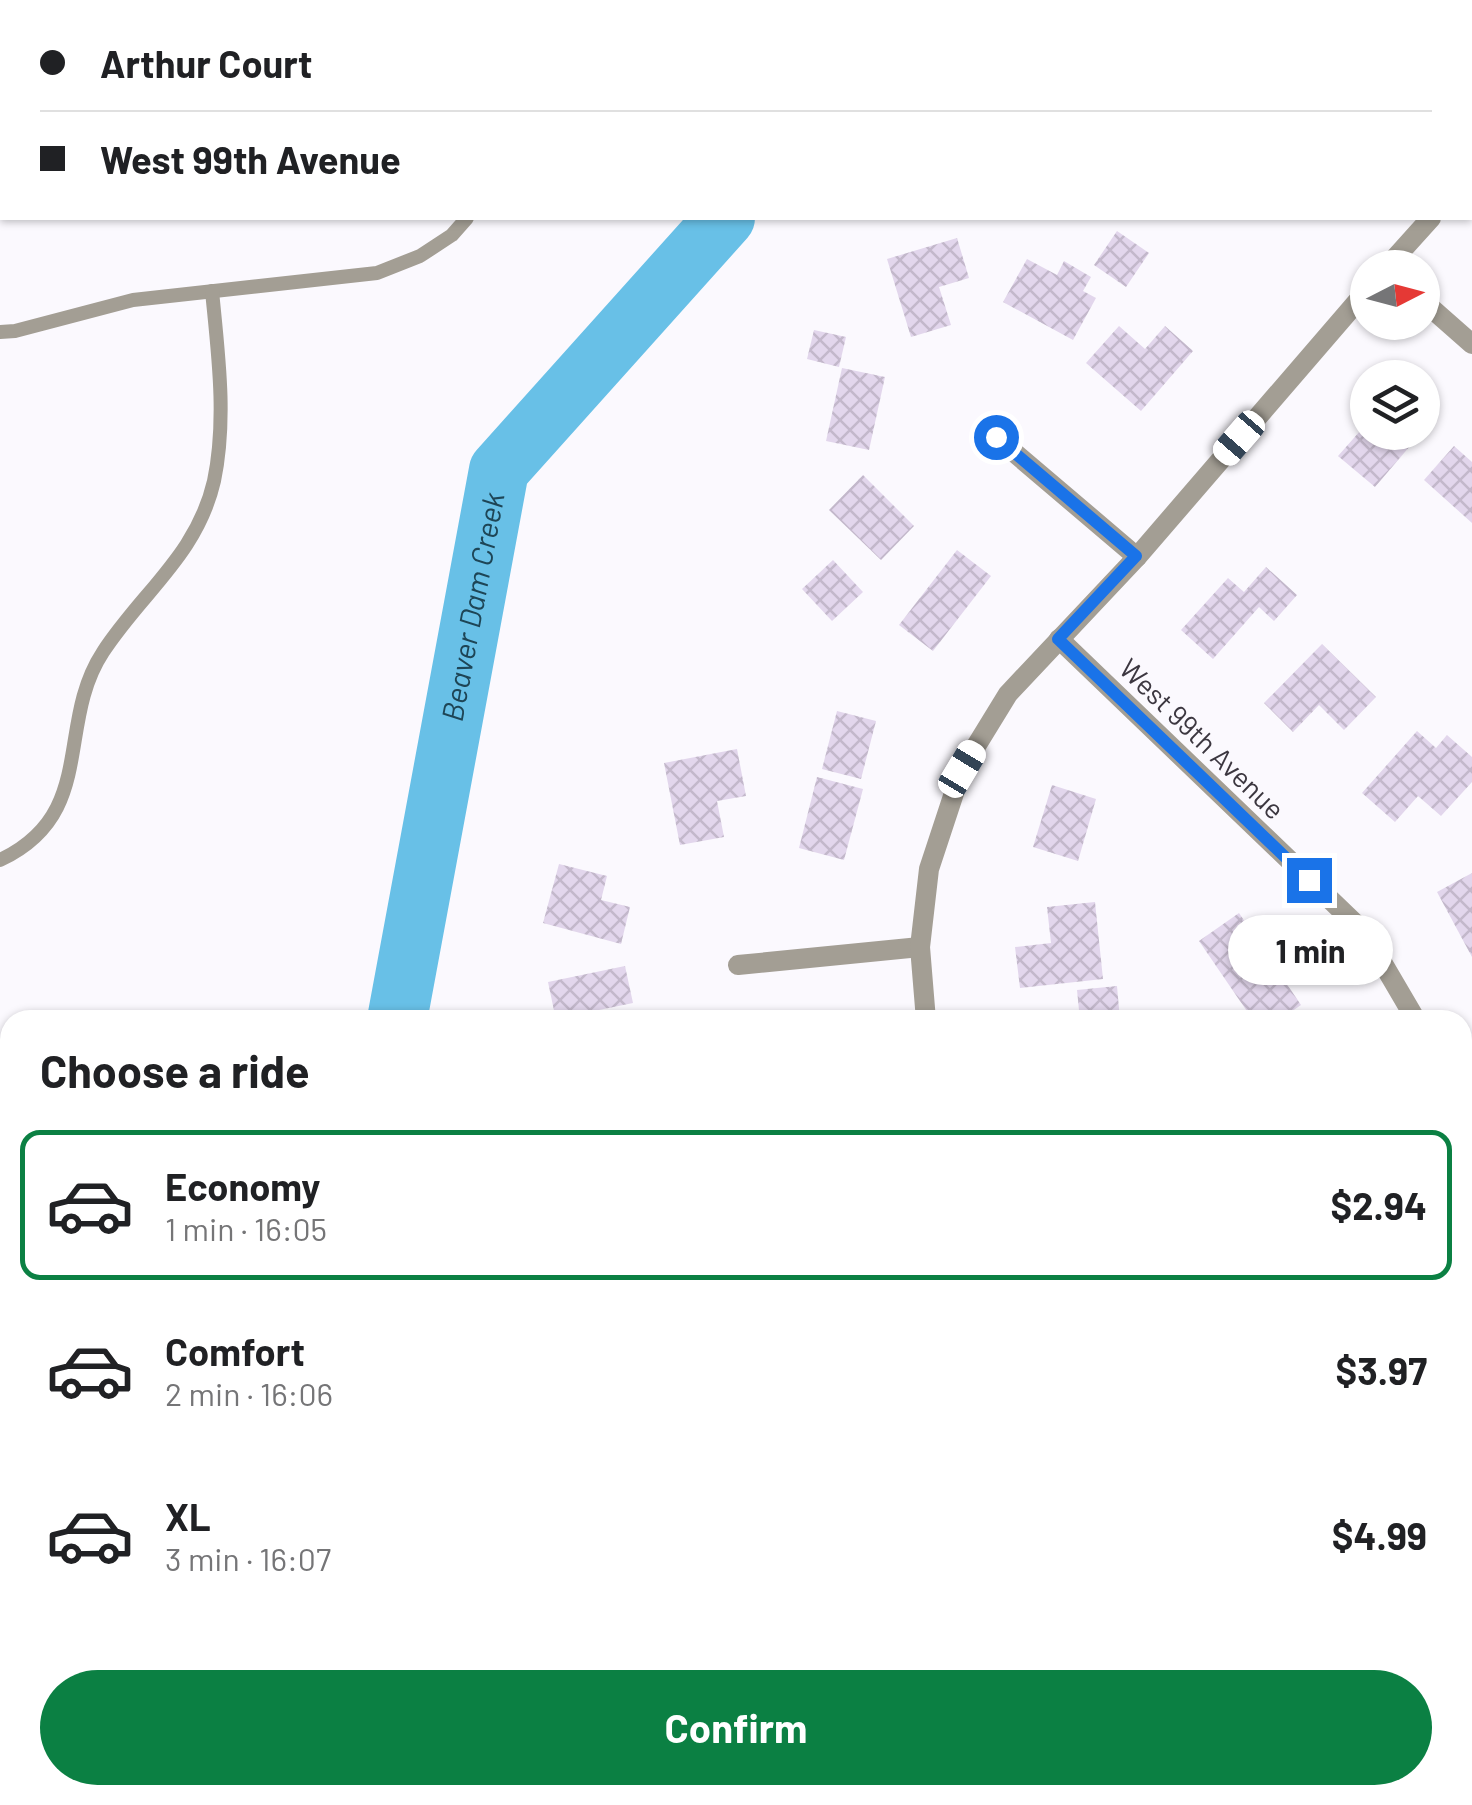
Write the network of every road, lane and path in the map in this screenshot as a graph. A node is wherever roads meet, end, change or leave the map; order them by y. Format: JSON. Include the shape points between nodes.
{"nodes":[{"id":1,"x":465,"y":220,"type":"edge"},
{"id":2,"x":1429,"y":220,"type":"edge"},
{"id":3,"x":1402,"y":250,"type":"edge"},
{"id":4,"x":212,"y":291,"type":"junction"},
{"id":5,"x":1350,"y":310,"type":"edge"},
{"id":6,"x":1440,"y":316,"type":"edge"},
{"id":7,"x":0,"y":332,"type":"edge"},
{"id":8,"x":1472,"y":344,"type":"edge"},
{"id":9,"x":996,"y":437,"type":"dead end"},
{"id":10,"x":1136,"y":556,"type":"junction"},
{"id":11,"x":1058,"y":639,"type":"junction"},
{"id":12,"x":0,"y":860,"type":"edge"},
{"id":13,"x":920,"y":947,"type":"junction"},
{"id":14,"x":738,"y":965,"type":"dead end"},
{"id":15,"x":925,"y":1010,"type":"edge"},
{"id":16,"x":1410,"y":1010,"type":"edge"}],
"edges":[{"from":1,"to":4,"type":"lane","via":[[420,256],[377,272]]},
{"from":2,"to":3,"type":"street"},
{"from":4,"to":7,"type":"lane","via":[[132,300]]},
{"from":4,"to":12,"type":"lane","via":[[220,430],[204,510],[175,566],[102,653],[84,692],[56,814],[34,840]]},
{"from":5,"to":10,"type":"street"},
{"from":6,"to":8,"type":"street"},
{"from":9,"to":10,"type":"street"},
{"from":10,"to":11,"type":"street"},
{"from":11,"to":13,"type":"street","via":[[1008,694],[962,769],[929,870]]},
{"from":11,"to":16,"type":"street","name":"West 99th Avenue","via":[[1364,933]]},
{"from":13,"to":14,"type":"street"},
{"from":13,"to":15,"type":"street"}]}
